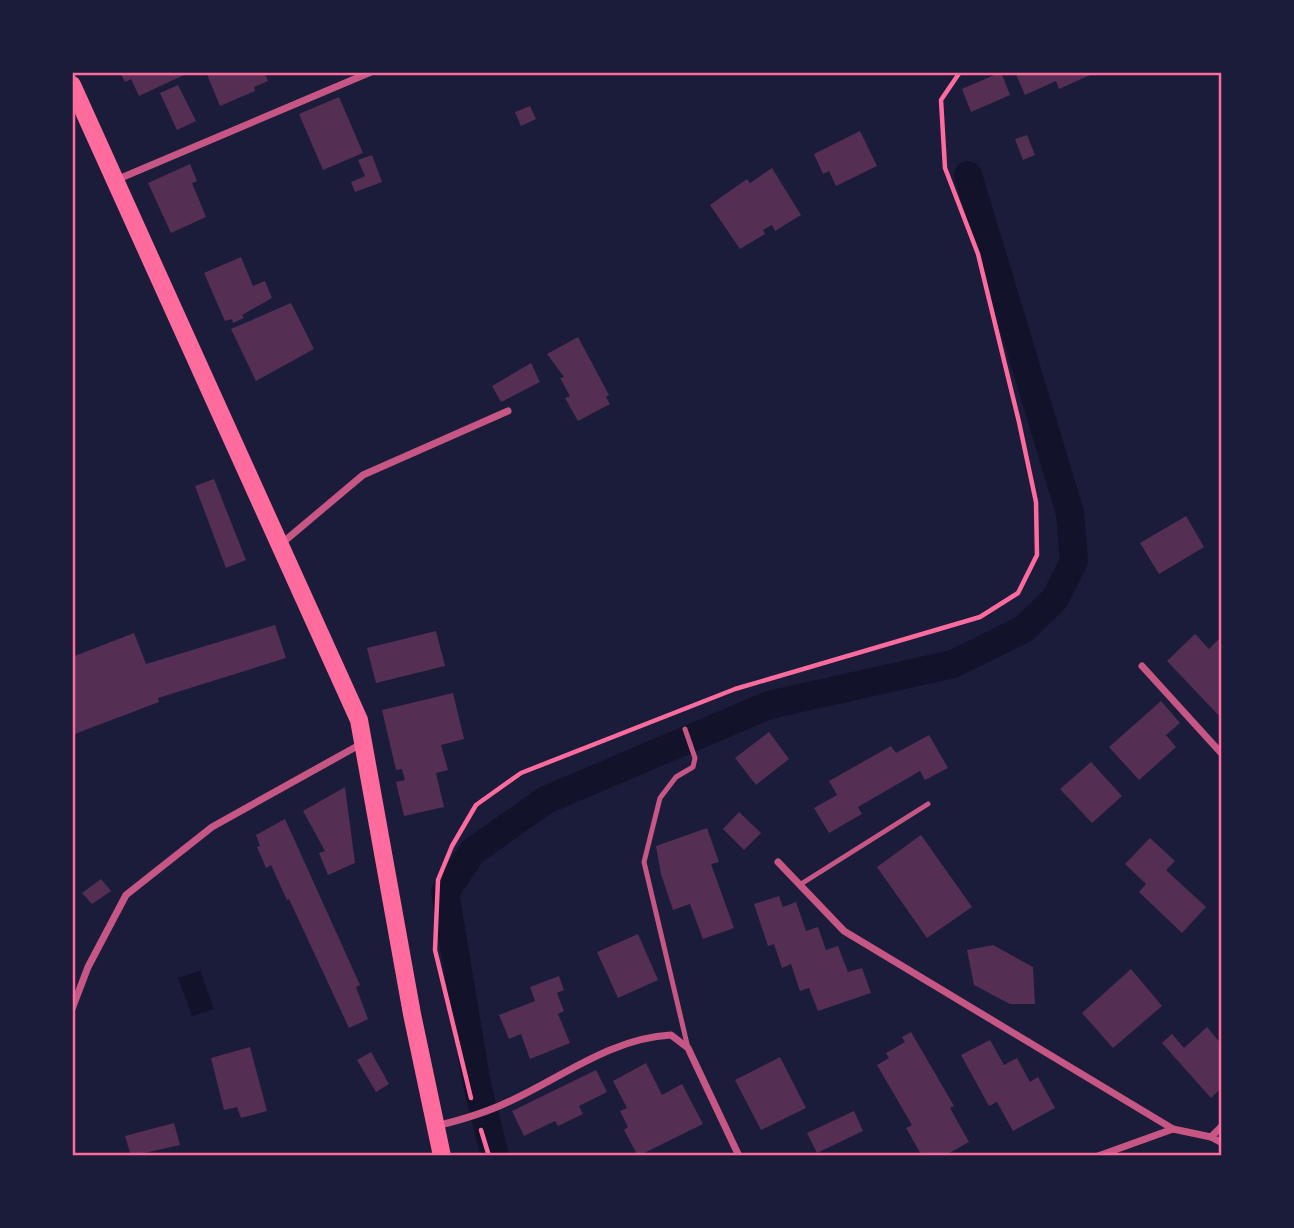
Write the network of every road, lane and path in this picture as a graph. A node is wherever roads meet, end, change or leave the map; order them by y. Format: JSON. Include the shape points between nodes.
{"nodes":[{"id":1,"x":371,"y":72,"type":"edge"},
{"id":2,"x":960,"y":72,"type":"edge"},
{"id":3,"x":72,"y":86,"type":"edge"},
{"id":4,"x":116,"y":180,"type":"junction"},
{"id":5,"x":508,"y":411,"type":"dead end"},
{"id":6,"x":280,"y":545,"type":"junction"},
{"id":7,"x":1142,"y":667,"type":"dead end"},
{"id":8,"x":685,"y":729,"type":"dead end"},
{"id":9,"x":364,"y":741,"type":"junction"},
{"id":10,"x":1222,"y":754,"type":"edge"},
{"id":11,"x":929,"y":804,"type":"dead end"},
{"id":12,"x":778,"y":862,"type":"dead end"},
{"id":13,"x":801,"y":884,"type":"junction"},
{"id":14,"x":72,"y":1009,"type":"edge"},
{"id":15,"x":688,"y":1048,"type":"junction"},
{"id":16,"x":473,"y":1105,"type":"dead end"},
{"id":17,"x":477,"y":1118,"type":"dead end"},
{"id":18,"x":1222,"y":1126,"type":"edge"},
{"id":19,"x":434,"y":1127,"type":"junction"},
{"id":20,"x":1173,"y":1129,"type":"junction"},
{"id":21,"x":1211,"y":1137,"type":"junction"},
{"id":22,"x":1222,"y":1143,"type":"edge"},
{"id":23,"x":442,"y":1156,"type":"edge"},
{"id":24,"x":489,"y":1156,"type":"edge"},
{"id":25,"x":739,"y":1156,"type":"edge"},
{"id":26,"x":1098,"y":1156,"type":"edge"}],
"edges":[{"from":1,"to":4,"type":"street"},
{"from":2,"to":16,"type":"path","via":[[941,100],[945,169],[978,254],[1019,422],[1036,502],[1037,555],[1018,593],[980,617],[735,689],[521,773],[476,805],[438,880],[435,950]]},
{"from":3,"to":4,"type":"main road"},
{"from":4,"to":6,"type":"main road"},
{"from":5,"to":6,"type":"street","via":[[363,475]]},
{"from":6,"to":9,"type":"main road","via":[[359,719]]},
{"from":7,"to":10,"type":"street"},
{"from":8,"to":15,"type":"lane","via":[[695,758],[693,767],[676,777],[660,797],[644,862]]},
{"from":9,"to":14,"type":"street","via":[[212,827],[125,895]]},
{"from":9,"to":19,"type":"main road"},
{"from":11,"to":13,"type":"lane"},
{"from":12,"to":13,"type":"street"},
{"from":13,"to":20,"type":"street","via":[[844,931]]},
{"from":15,"to":19,"type":"street","via":[[671,1035],[647,1036],[596,1056],[507,1103]]},
{"from":15,"to":25,"type":"street"},
{"from":17,"to":24,"type":"path"},
{"from":18,"to":21,"type":"street"},
{"from":19,"to":23,"type":"main road"},
{"from":20,"to":21,"type":"street"},
{"from":20,"to":26,"type":"street"},
{"from":21,"to":22,"type":"street"}]}
